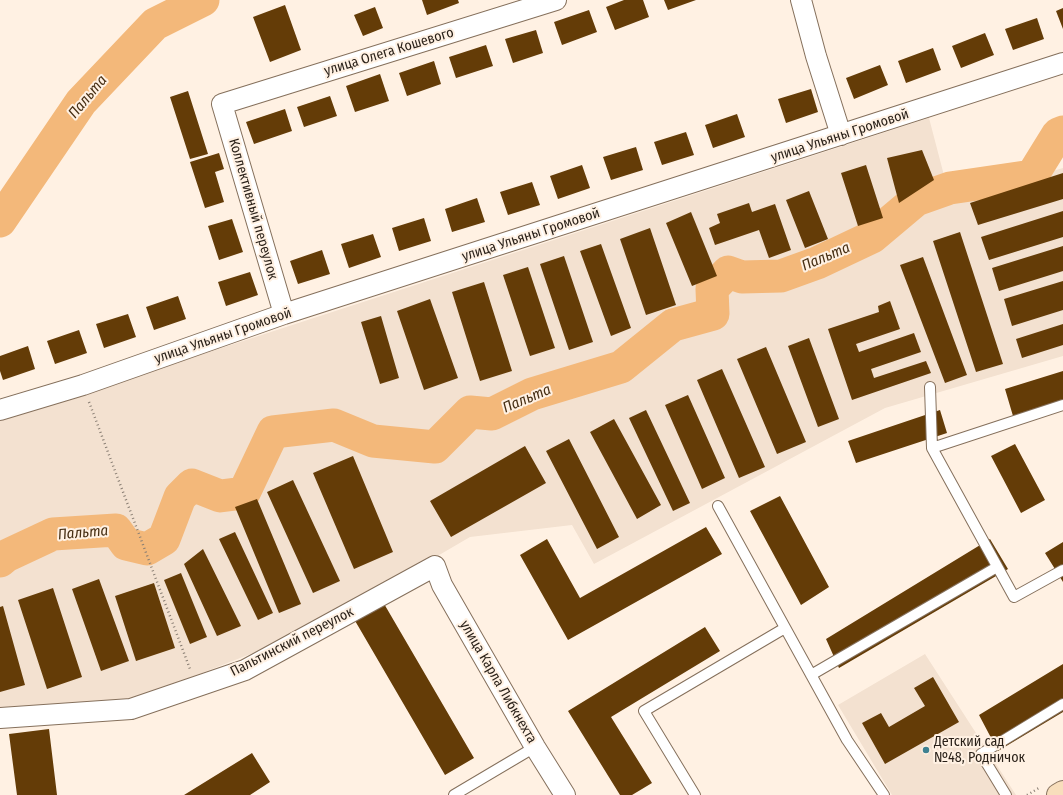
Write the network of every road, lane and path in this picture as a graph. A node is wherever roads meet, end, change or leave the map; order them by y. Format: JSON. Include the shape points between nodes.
{"nodes":[{"id":1,"x":556,"y":0,"type":"edge"},
{"id":2,"x":801,"y":0,"type":"edge"},
{"id":3,"x":1063,"y":63,"type":"edge"},
{"id":4,"x":222,"y":104,"type":"joint"},
{"id":5,"x":841,"y":135,"type":"junction"},
{"id":6,"x":284,"y":314,"type":"junction"},
{"id":7,"x":83,"y":385,"type":"junction"},
{"id":8,"x":930,"y":387,"type":"dead end"},
{"id":9,"x":1063,"y":405,"type":"edge"},
{"id":10,"x":0,"y":410,"type":"edge"},
{"id":11,"x":932,"y":448,"type":"junction"},
{"id":12,"x":718,"y":506,"type":"dead end"},
{"id":13,"x":435,"y":566,"type":"joint"},
{"id":14,"x":997,"y":567,"type":"junction"},
{"id":15,"x":1063,"y":570,"type":"edge"},
{"id":16,"x":785,"y":628,"type":"junction"},
{"id":17,"x":811,"y":675,"type":"junction"},
{"id":18,"x":193,"y":676,"type":"dead end"},
{"id":19,"x":1063,"y":704,"type":"edge"},
{"id":20,"x":0,"y":718,"type":"edge"},
{"id":21,"x":535,"y":747,"type":"junction"},
{"id":22,"x":1063,"y":792,"type":"edge"},
{"id":23,"x":882,"y":794,"type":"edge"},
{"id":24,"x":454,"y":795,"type":"edge"},
{"id":25,"x":565,"y":795,"type":"edge"},
{"id":26,"x":695,"y":795,"type":"edge"},
{"id":27,"x":1006,"y":795,"type":"edge"},
{"id":28,"x":1058,"y":795,"type":"edge"}],
"edges":[{"from":1,"to":4,"type":"street","name":"улица Олега Кошевого"},
{"from":2,"to":5,"type":"street"},
{"from":3,"to":5,"type":"street","name":"улица Ульяны Громовой"},
{"from":4,"to":6,"type":"street","name":"Коллективный переулок"},
{"from":5,"to":6,"type":"street","name":"улица Ульяны Громовой"},
{"from":6,"to":7,"type":"street","name":"улица Ульяны Громовой"},
{"from":7,"to":10,"type":"street","name":"улица Ульяны Громовой"},
{"from":7,"to":18,"type":"path"},
{"from":8,"to":11,"type":"lane"},
{"from":9,"to":11,"type":"lane"},
{"from":11,"to":14,"type":"lane"},
{"from":12,"to":16,"type":"lane"},
{"from":13,"to":20,"type":"street","name":"Пальтинский переулок","via":[[238,672],[131,709]]},
{"from":13,"to":21,"type":"street","name":"улица Карла Либкнехта","via":[[442,585]]},
{"from":14,"to":15,"type":"lane","via":[[1014,598]]},
{"from":14,"to":17,"type":"lane"},
{"from":16,"to":17,"type":"lane"},
{"from":16,"to":26,"type":"lane","via":[[644,711]]},
{"from":17,"to":23,"type":"lane","via":[[847,740]]},
{"from":19,"to":27,"type":"lane","via":[[981,754]]},
{"from":21,"to":24,"type":"lane"},
{"from":21,"to":25,"type":"street","name":"улица Карла Либкнехта"},
{"from":22,"to":28,"type":"street"}]}
